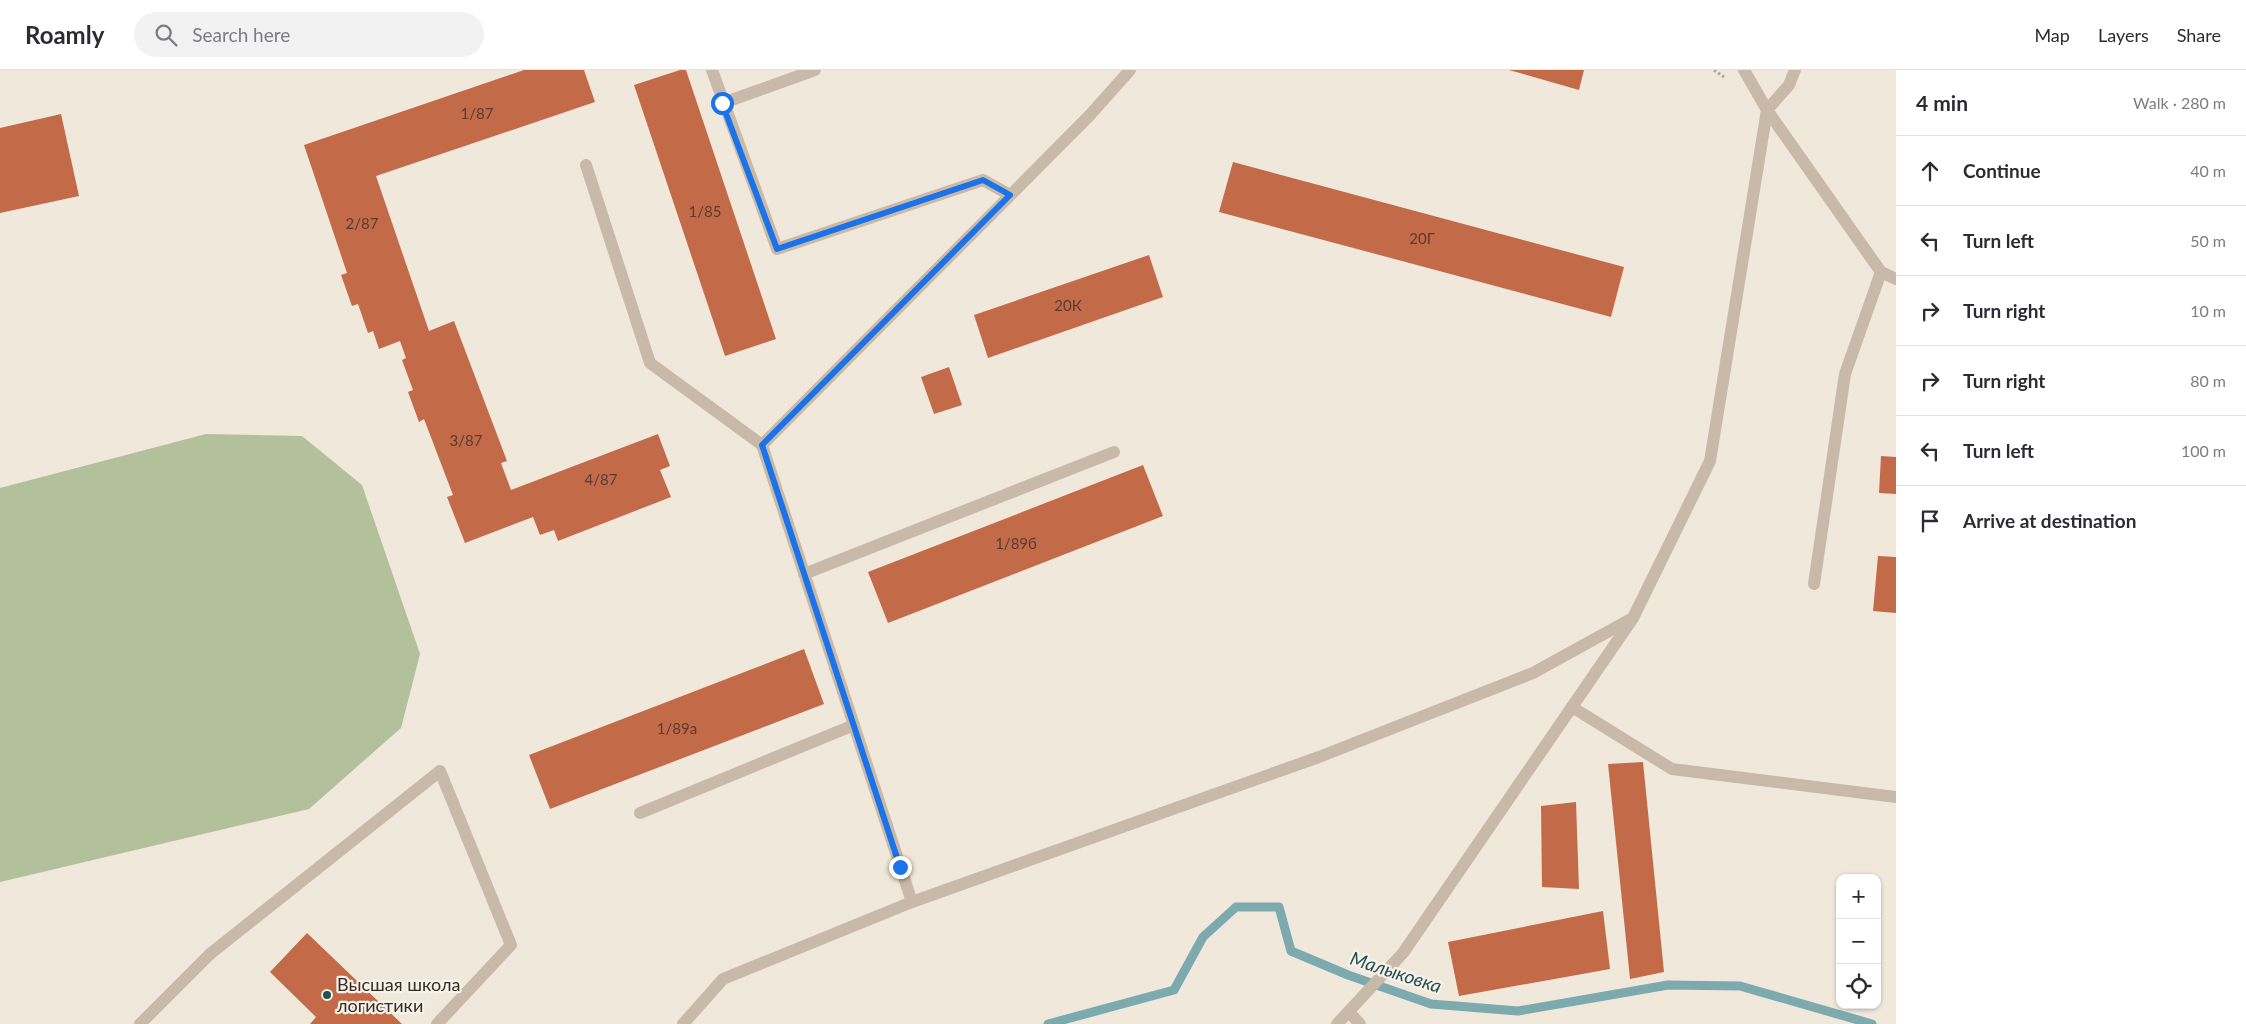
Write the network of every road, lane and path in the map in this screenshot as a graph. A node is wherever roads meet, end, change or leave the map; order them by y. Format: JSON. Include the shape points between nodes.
{"nodes":[{"id":1,"x":712,"y":70,"type":"edge"},
{"id":2,"x":815,"y":70,"type":"edge"},
{"id":3,"x":1130,"y":70,"type":"edge"},
{"id":4,"x":1744,"y":70,"type":"edge"},
{"id":5,"x":1796,"y":70,"type":"edge"},
{"id":6,"x":722,"y":103,"type":"junction"},
{"id":7,"x":1767,"y":110,"type":"junction"},
{"id":8,"x":586,"y":165,"type":"dead end"},
{"id":9,"x":1010,"y":195,"type":"junction"},
{"id":10,"x":1881,"y":272,"type":"junction"},
{"id":11,"x":1896,"y":279,"type":"edge"},
{"id":12,"x":762,"y":445,"type":"junction"},
{"id":13,"x":1114,"y":452,"type":"dead end"},
{"id":14,"x":804,"y":574,"type":"junction"},
{"id":15,"x":1814,"y":584,"type":"dead end"},
{"id":16,"x":1633,"y":618,"type":"junction"},
{"id":17,"x":1572,"y":707,"type":"junction"},
{"id":18,"x":854,"y":725,"type":"junction"},
{"id":19,"x":1896,"y":797,"type":"edge"},
{"id":20,"x":640,"y":813,"type":"dead end"},
{"id":21,"x":912,"y":902,"type":"junction"},
{"id":22,"x":1350,"y":1012,"type":"junction"},
{"id":23,"x":140,"y":1024,"type":"edge"},
{"id":24,"x":436,"y":1024,"type":"edge"},
{"id":25,"x":683,"y":1024,"type":"edge"},
{"id":26,"x":1337,"y":1024,"type":"edge"},
{"id":27,"x":1360,"y":1024,"type":"edge"}],
"edges":[{"from":1,"to":6,"type":"street"},
{"from":2,"to":6,"type":"street"},
{"from":3,"to":9,"type":"street"},
{"from":4,"to":7,"type":"street"},
{"from":5,"to":7,"type":"street","via":[[1789,85]]},
{"from":6,"to":9,"type":"street","via":[[777,249],[983,180]]},
{"from":7,"to":10,"type":"street"},
{"from":7,"to":16,"type":"street","via":[[1710,461]]},
{"from":8,"to":12,"type":"street","via":[[650,363]]},
{"from":9,"to":12,"type":"street"},
{"from":10,"to":11,"type":"street"},
{"from":10,"to":15,"type":"street","via":[[1845,374]]},
{"from":12,"to":14,"type":"street"},
{"from":13,"to":14,"type":"street"},
{"from":14,"to":18,"type":"street"},
{"from":16,"to":17,"type":"street"},
{"from":16,"to":21,"type":"street","via":[[1532,673],[1319,757]]},
{"from":17,"to":19,"type":"street","via":[[1672,769]]},
{"from":17,"to":22,"type":"street","via":[[1403,953]]},
{"from":18,"to":20,"type":"street"},
{"from":18,"to":21,"type":"street"},
{"from":21,"to":25,"type":"street","via":[[723,979]]},
{"from":22,"to":26,"type":"street"},
{"from":22,"to":27,"type":"street"},
{"from":23,"to":24,"type":"street","via":[[210,954],[440,771],[511,945]]}]}
